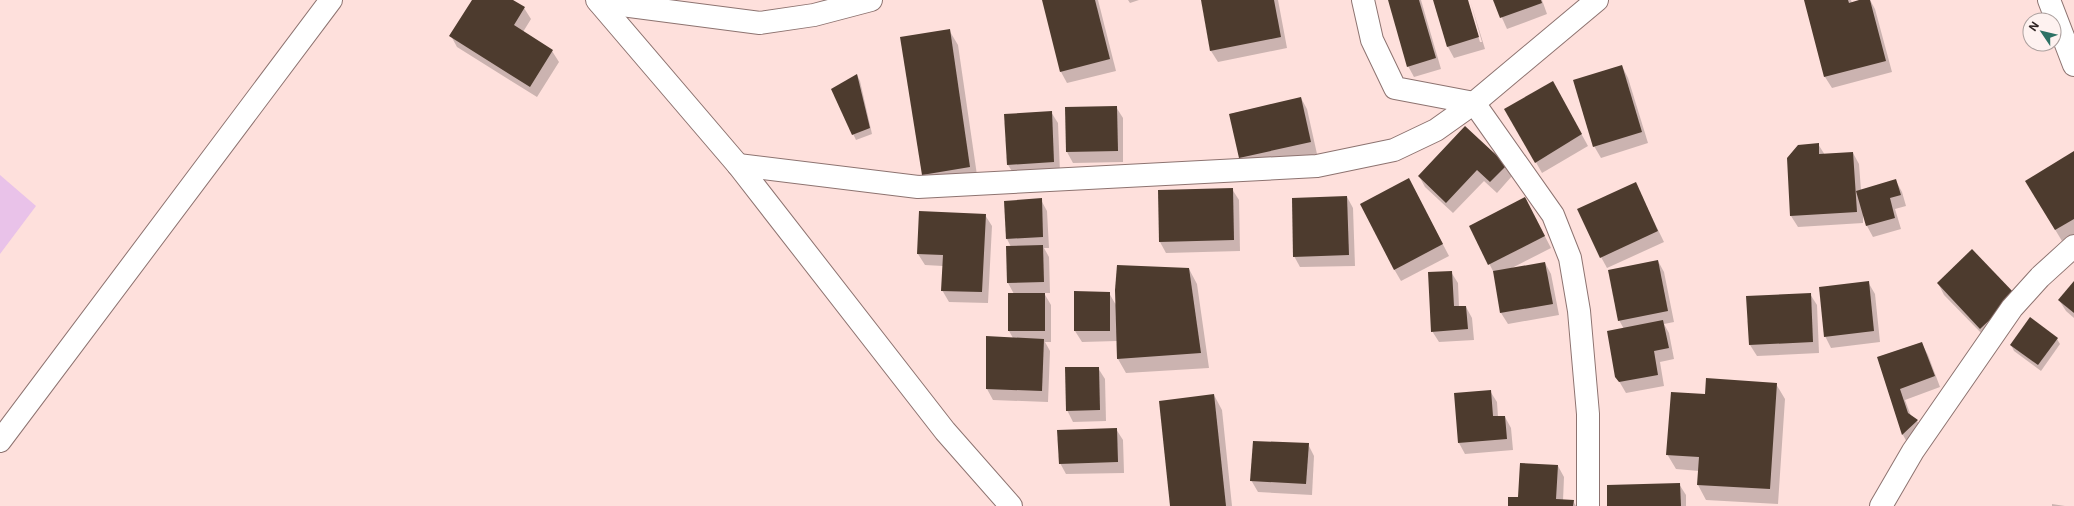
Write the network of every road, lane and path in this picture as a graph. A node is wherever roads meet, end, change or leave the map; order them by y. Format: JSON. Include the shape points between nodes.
{"nodes":[{"id":1,"x":331,"y":0,"type":"edge"},
{"id":2,"x":871,"y":0,"type":"edge"},
{"id":3,"x":1363,"y":0,"type":"edge"},
{"id":4,"x":1597,"y":0,"type":"edge"},
{"id":5,"x":2049,"y":0,"type":"edge"},
{"id":6,"x":598,"y":1,"type":"edge"},
{"id":7,"x":2074,"y":64,"type":"edge"},
{"id":8,"x":1474,"y":103,"type":"junction"},
{"id":9,"x":738,"y":165,"type":"junction"},
{"id":10,"x":2074,"y":246,"type":"edge"},
{"id":11,"x":0,"y":441,"type":"edge"},
{"id":12,"x":1012,"y":506,"type":"edge"},
{"id":13,"x":1588,"y":506,"type":"edge"},
{"id":14,"x":1881,"y":506,"type":"edge"}],
"edges":[{"from":1,"to":11,"type":"street"},
{"from":2,"to":6,"type":"street","via":[[814,15],[760,23]]},
{"from":3,"to":8,"type":"street","via":[[1372,40],[1395,88]]},
{"from":4,"to":8,"type":"street"},
{"from":5,"to":7,"type":"street"},
{"from":6,"to":9,"type":"street"},
{"from":8,"to":9,"type":"street","via":[[1436,130],[1394,150],[1317,166],[918,187]]},
{"from":8,"to":13,"type":"street","via":[[1553,215],[1570,258],[1579,311],[1588,414]]},
{"from":9,"to":12,"type":"street","via":[[945,431]]},
{"from":10,"to":14,"type":"street","via":[[2040,277],[2012,308],[1912,452]]}]}
